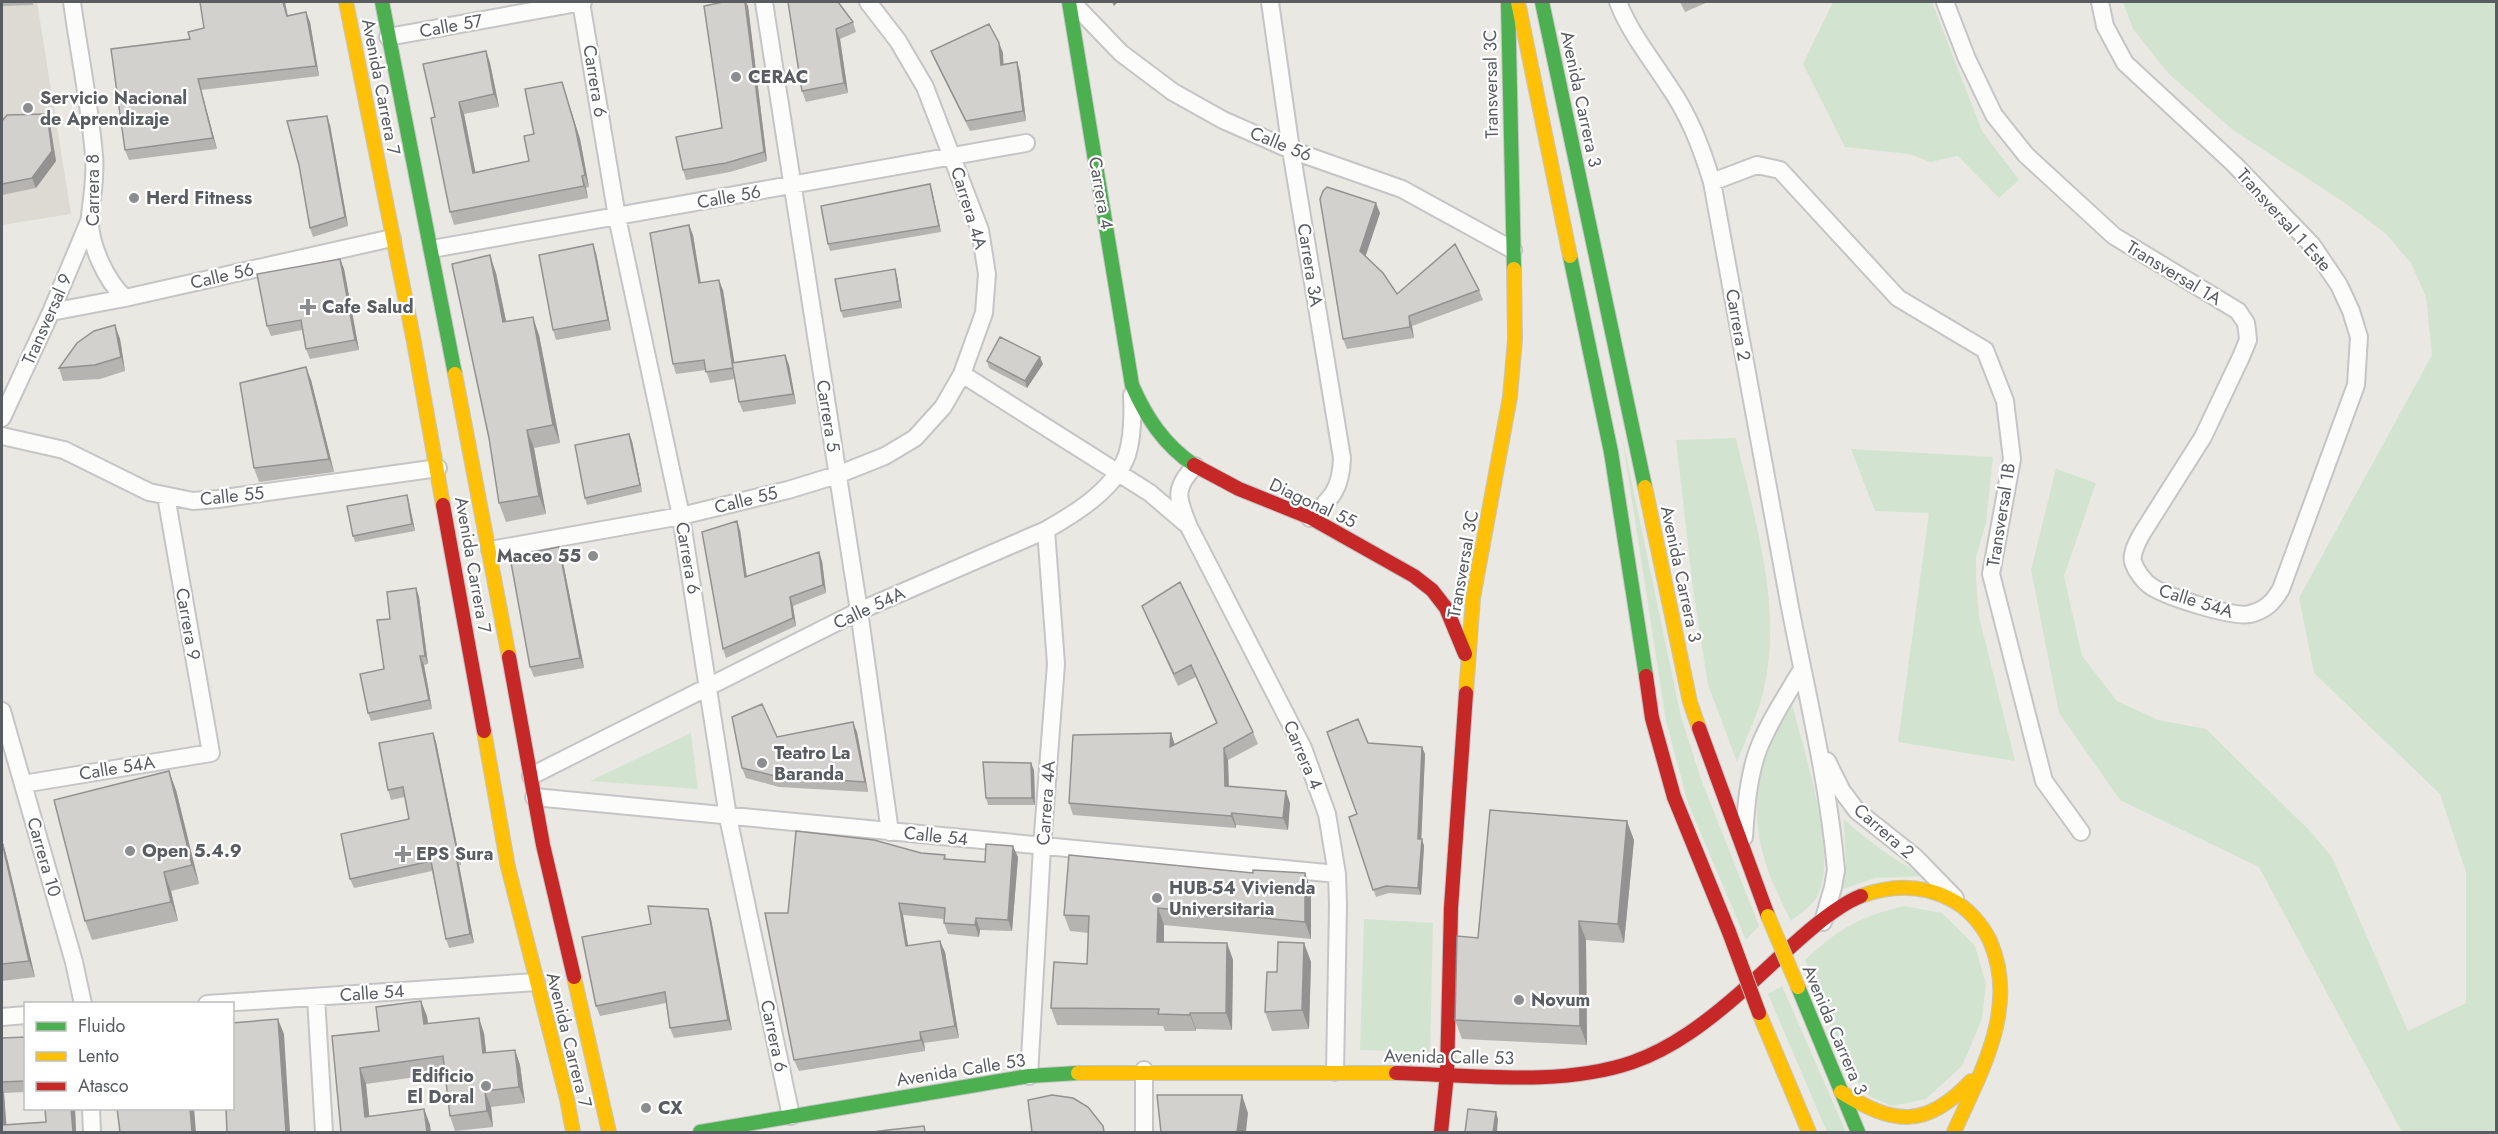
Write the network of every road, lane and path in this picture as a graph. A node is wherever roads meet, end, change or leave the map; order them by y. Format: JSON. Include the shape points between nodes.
{"nodes":[{"id":1,"x":72,"y":2,"type":"edge"},
{"id":2,"x":346,"y":2,"type":"edge"},
{"id":3,"x":382,"y":2,"type":"edge"},
{"id":4,"x":582,"y":2,"type":"edge"},
{"id":5,"x":764,"y":2,"type":"edge"},
{"id":6,"x":868,"y":2,"type":"edge"},
{"id":7,"x":1071,"y":2,"type":"edge"},
{"id":8,"x":1270,"y":2,"type":"edge"},
{"id":9,"x":1508,"y":2,"type":"edge"},
{"id":10,"x":1518,"y":2,"type":"edge"},
{"id":11,"x":1542,"y":2,"type":"edge"},
{"id":12,"x":1618,"y":2,"type":"edge"},
{"id":13,"x":1945,"y":2,"type":"edge"},
{"id":14,"x":2100,"y":2,"type":"edge"},
{"id":15,"x":388,"y":37,"type":"junction"},
{"id":16,"x":1026,"y":143,"type":"dead end"},
{"id":17,"x":1291,"y":150,"type":"junction"},
{"id":18,"x":953,"y":156,"type":"junction"},
{"id":19,"x":1712,"y":182,"type":"junction"},
{"id":20,"x":792,"y":185,"type":"junction"},
{"id":21,"x":617,"y":217,"type":"junction"},
{"id":22,"x":90,"y":218,"type":"junction"},
{"id":23,"x":392,"y":238,"type":"junction"},
{"id":24,"x":432,"y":249,"type":"junction"},
{"id":25,"x":1513,"y":250,"type":"junction"},
{"id":26,"x":125,"y":298,"type":"junction"},
{"id":27,"x":51,"y":312,"type":"junction"},
{"id":28,"x":962,"y":374,"type":"junction"},
{"id":29,"x":1132,"y":385,"type":"junction"},
{"id":30,"x":2,"y":418,"type":"edge"},
{"id":31,"x":2,"y":436,"type":"edge"},
{"id":32,"x":1196,"y":466,"type":"junction"},
{"id":33,"x":438,"y":468,"type":"junction"},
{"id":34,"x":1117,"y":472,"type":"junction"},
{"id":35,"x":837,"y":475,"type":"junction"},
{"id":36,"x":166,"y":496,"type":"junction"},
{"id":37,"x":681,"y":516,"type":"junction"},
{"id":38,"x":1310,"y":518,"type":"junction"},
{"id":39,"x":1190,"y":527,"type":"junction"},
{"id":40,"x":1046,"y":530,"type":"junction"},
{"id":41,"x":490,"y":550,"type":"junction"},
{"id":42,"x":2138,"y":570,"type":"joint"},
{"id":43,"x":2262,"y":610,"type":"joint"},
{"id":44,"x":860,"y":611,"type":"junction"},
{"id":45,"x":1468,"y":662,"type":"junction"},
{"id":46,"x":1802,"y":669,"type":"junction"},
{"id":47,"x":709,"y":686,"type":"junction"},
{"id":48,"x":2,"y":711,"type":"edge"},
{"id":49,"x":1820,"y":747,"type":"junction"},
{"id":50,"x":210,"y":753,"type":"joint"},
{"id":51,"x":531,"y":776,"type":"junction"},
{"id":52,"x":23,"y":784,"type":"junction"},
{"id":53,"x":534,"y":797,"type":"junction"},
{"id":54,"x":728,"y":817,"type":"junction"},
{"id":55,"x":890,"y":832,"type":"junction"},
{"id":56,"x":2081,"y":832,"type":"dead end"},
{"id":57,"x":1042,"y":847,"type":"junction"},
{"id":58,"x":1743,"y":852,"type":"junction"},
{"id":59,"x":1337,"y":874,"type":"junction"},
{"id":60,"x":1961,"y":905,"type":"junction"},
{"id":61,"x":1822,"y":923,"type":"junction"},
{"id":62,"x":536,"y":982,"type":"junction"},
{"id":63,"x":316,"y":997,"type":"junction"},
{"id":64,"x":83,"y":1002,"type":"edge"},
{"id":65,"x":234,"y":1002,"type":"edge"},
{"id":66,"x":24,"y":1015,"type":"edge"},
{"id":67,"x":2,"y":1017,"type":"edge"},
{"id":68,"x":1983,"y":1068,"type":"junction"},
{"id":69,"x":1144,"y":1070,"type":"junction"},
{"id":70,"x":1335,"y":1072,"type":"junction"},
{"id":71,"x":1447,"y":1074,"type":"junction"},
{"id":72,"x":1029,"y":1076,"type":"junction"},
{"id":73,"x":1841,"y":1092,"type":"junction"},
{"id":74,"x":91,"y":1110,"type":"edge"},
{"id":75,"x":790,"y":1116,"type":"junction"},
{"id":76,"x":92,"y":1132,"type":"edge"},
{"id":77,"x":324,"y":1132,"type":"edge"},
{"id":78,"x":573,"y":1132,"type":"edge"},
{"id":79,"x":609,"y":1132,"type":"edge"},
{"id":80,"x":700,"y":1132,"type":"edge"},
{"id":81,"x":1144,"y":1132,"type":"edge"},
{"id":82,"x":1441,"y":1132,"type":"edge"},
{"id":83,"x":1809,"y":1132,"type":"edge"},
{"id":84,"x":1858,"y":1132,"type":"edge"},
{"id":85,"x":1954,"y":1132,"type":"edge"}],
"edges":[{"from":1,"to":22,"type":"street","name":"Carrera 8","via":[[94,156]]},
{"from":2,"to":23,"type":"main road","name":"Avenida Carrera 7"},
{"from":3,"to":15,"type":"main road","name":"Avenida Carrera 7"},
{"from":4,"to":15,"type":"street","name":"Calle 57"},
{"from":4,"to":21,"type":"street","name":"Carrera 6"},
{"from":5,"to":20,"type":"street","name":"Carrera 5"},
{"from":6,"to":18,"type":"street","name":"Carrera 4A","via":[[898,41],[925,87]]},
{"from":7,"to":17,"type":"street","name":"Calle 56","via":[[1121,53],[1173,92],[1223,120]]},
{"from":7,"to":29,"type":"main road","name":"Carrera 4"},
{"from":8,"to":17,"type":"street","name":"Carrera 3A"},
{"from":9,"to":25,"type":"main road","name":"Transversal 3C"},
{"from":10,"to":83,"type":"main road","bridge":true,"via":[[1611,452],[1652,718],[1674,796]]},
{"from":11,"to":58,"type":"main road","name":"Avenida Carrera 3","via":[[1690,702]]},
{"from":12,"to":19,"type":"street","name":"Carrera 2","via":[[1642,49],[1699,138]]},
{"from":13,"to":42,"type":"street","name":"Transversal 1A","via":[[1994,115],[2026,155],[2114,236],[2238,311],[2246,322],[2248,340],[2213,418],[2134,549],[2133,560]]},
{"from":14,"to":43,"type":"street","name":"Transversal 1 Este","via":[[2105,26],[2125,63],[2234,164],[2327,264],[2351,311],[2359,337],[2355,385],[2281,589],[2274,602]]},
{"from":15,"to":24,"type":"main road","name":"Avenida Carrera 7"},
{"from":16,"to":18,"type":"street","name":"Calle 56"},
{"from":17,"to":25,"type":"street","name":"Calle 56","via":[[1402,189]]},
{"from":17,"to":38,"type":"street","name":"Carrera 3A","via":[[1342,458],[1341,474],[1331,499]]},
{"from":18,"to":20,"type":"street","name":"Calle 56"},
{"from":18,"to":28,"type":"street","name":"Carrera 4A","via":[[980,230],[987,274],[984,314]]},
{"from":19,"to":46,"type":"street","name":"Carrera 2"},
{"from":19,"to":56,"type":"street","name":"Transversal 1B","via":[[1757,165],[1780,170],[1898,298],[1985,350],[2005,401],[2012,459],[1991,574],[2044,781]]},
{"from":20,"to":21,"type":"street","name":"Calle 56"},
{"from":20,"to":35,"type":"street","name":"Carrera 5"},
{"from":21,"to":24,"type":"street","name":"Calle 56"},
{"from":21,"to":37,"type":"street","name":"Carrera 6"},
{"from":22,"to":26,"type":"street","name":"Carrera 8","via":[[99,259],[109,280]]},
{"from":22,"to":27,"type":"street","name":"Transversal 9"},
{"from":23,"to":26,"type":"street","name":"Calle 56"},
{"from":23,"to":33,"type":"main road","name":"Avenida Carrera 7"},
{"from":24,"to":41,"type":"main road","name":"Avenida Carrera 7"},
{"from":25,"to":45,"type":"main road","name":"Transversal 3C","via":[[1515,339],[1510,397],[1473,598]]},
{"from":26,"to":27,"type":"street","name":"Calle 56"},
{"from":27,"to":30,"type":"street","name":"Transversal 9"},
{"from":28,"to":34,"type":"street"},
{"from":28,"to":35,"type":"street","name":"Calle 55","via":[[944,407],[915,438],[885,456]]},
{"from":29,"to":32,"type":"main road","name":"Diagonal 55","via":[[1156,431],[1173,450]]},
{"from":29,"to":34,"type":"street","name":"Calle 54A","via":[[1130,442]]},
{"from":31,"to":36,"type":"street","name":"Calle 55","via":[[64,450],[149,492]]},
{"from":32,"to":38,"type":"main road","name":"Diagonal 55","via":[[1242,491]]},
{"from":32,"to":39,"type":"street","name":"Carrera 4","via":[[1179,488],[1179,500]]},
{"from":33,"to":36,"type":"street","name":"Calle 55","via":[[218,499],[193,501]]},
{"from":33,"to":62,"type":"main road","name":"Avenida Carrera 7","via":[[508,867]]},
{"from":34,"to":39,"type":"street","via":[[1150,493]]},
{"from":34,"to":40,"type":"street","name":"Calle 54A","via":[[1097,497]]},
{"from":35,"to":37,"type":"street","name":"Calle 55"},
{"from":35,"to":44,"type":"street","name":"Carrera 5"},
{"from":36,"to":50,"type":"street","name":"Carrera 9"},
{"from":37,"to":41,"type":"street","name":"Calle 55"},
{"from":37,"to":47,"type":"street","name":"Carrera 6"},
{"from":38,"to":45,"type":"main road","name":"Diagonal 55","via":[[1399,565],[1432,592],[1446,608]]},
{"from":39,"to":59,"type":"street","name":"Carrera 4","via":[[1303,748],[1327,814]]},
{"from":40,"to":44,"type":"street","name":"Calle 54A"},
{"from":40,"to":57,"type":"street","name":"Carrera 4A","via":[[1056,664]]},
{"from":41,"to":51,"type":"main road","name":"Avenida Carrera 7"},
{"from":42,"to":43,"type":"street","name":"Calle 54A","via":[[2143,580],[2163,593],[2232,615]]},
{"from":44,"to":47,"type":"street","name":"Calle 54A"},
{"from":44,"to":55,"type":"street","name":"Carrera 5"},
{"from":45,"to":71,"type":"main road","name":"Transversal 3C","via":[[1451,908]]},
{"from":46,"to":49,"type":"street","name":"Carrera 2"},
{"from":46,"to":58,"type":"street","via":[[1758,749],[1746,804]]},
{"from":47,"to":51,"type":"street","name":"Calle 54A"},
{"from":47,"to":54,"type":"street","name":"Carrera 6"},
{"from":48,"to":52,"type":"street","name":"Carrera 10"},
{"from":49,"to":60,"type":"street","name":"Carrera 2","via":[[1857,811],[1915,857]]},
{"from":49,"to":61,"type":"street","name":"Carrera 2","via":[[1836,870]]},
{"from":50,"to":52,"type":"street","name":"Calle 54A"},
{"from":51,"to":53,"type":"main road","name":"Avenida Carrera 7"},
{"from":52,"to":64,"type":"street","name":"Carrera 10"},
{"from":53,"to":54,"type":"street","name":"Calle 54"},
{"from":53,"to":79,"type":"main road","name":"Avenida Carrera 7"},
{"from":54,"to":55,"type":"street","name":"Calle 54"},
{"from":54,"to":75,"type":"street","name":"Carrera 6"},
{"from":55,"to":57,"type":"street","name":"Calle 54"},
{"from":57,"to":59,"type":"street","name":"Calle 54"},
{"from":57,"to":72,"type":"street","name":"Carrera 4A"},
{"from":58,"to":73,"type":"main road","name":"Avenida Carrera 3","bridge":true},
{"from":59,"to":70,"type":"street","name":"Carrera 4"},
{"from":60,"to":61,"type":"main road","name":"Avenida Calle 53","via":[[1937,892],[1910,886],[1880,890],[1840,908]]},
{"from":60,"to":68,"type":"main road","name":"Avenida Calle 53","via":[[1993,945],[2004,985]]},
{"from":61,"to":71,"type":"main road","name":"Avenida Calle 53","via":[[1713,1015],[1679,1039],[1640,1059],[1545,1077]]},
{"from":62,"to":63,"type":"street","name":"Calle 54"},
{"from":62,"to":78,"type":"main road","name":"Avenida Carrera 7"},
{"from":63,"to":65,"type":"street","name":"Calle 54"},
{"from":63,"to":77,"type":"street"},
{"from":66,"to":67,"type":"street"},
{"from":68,"to":73,"type":"main road","name":"Avenida Calle 53","via":[[1947,1106],[1910,1119],[1870,1109]]},
{"from":68,"to":85,"type":"main road","name":"Avenida Calle 53"},
{"from":69,"to":70,"type":"main road","name":"Avenida Calle 53"},
{"from":69,"to":72,"type":"main road","name":"Avenida Calle 53"},
{"from":69,"to":81,"type":"street"},
{"from":70,"to":71,"type":"main road","name":"Avenida Calle 53"},
{"from":71,"to":82,"type":"main road","name":"Transversal 3C"},
{"from":72,"to":75,"type":"main road","name":"Avenida Calle 53"},
{"from":73,"to":84,"type":"main road","name":"Avenida Carrera 3"},
{"from":74,"to":76,"type":"street"},
{"from":75,"to":80,"type":"main road","name":"Avenida Calle 53"}]}
